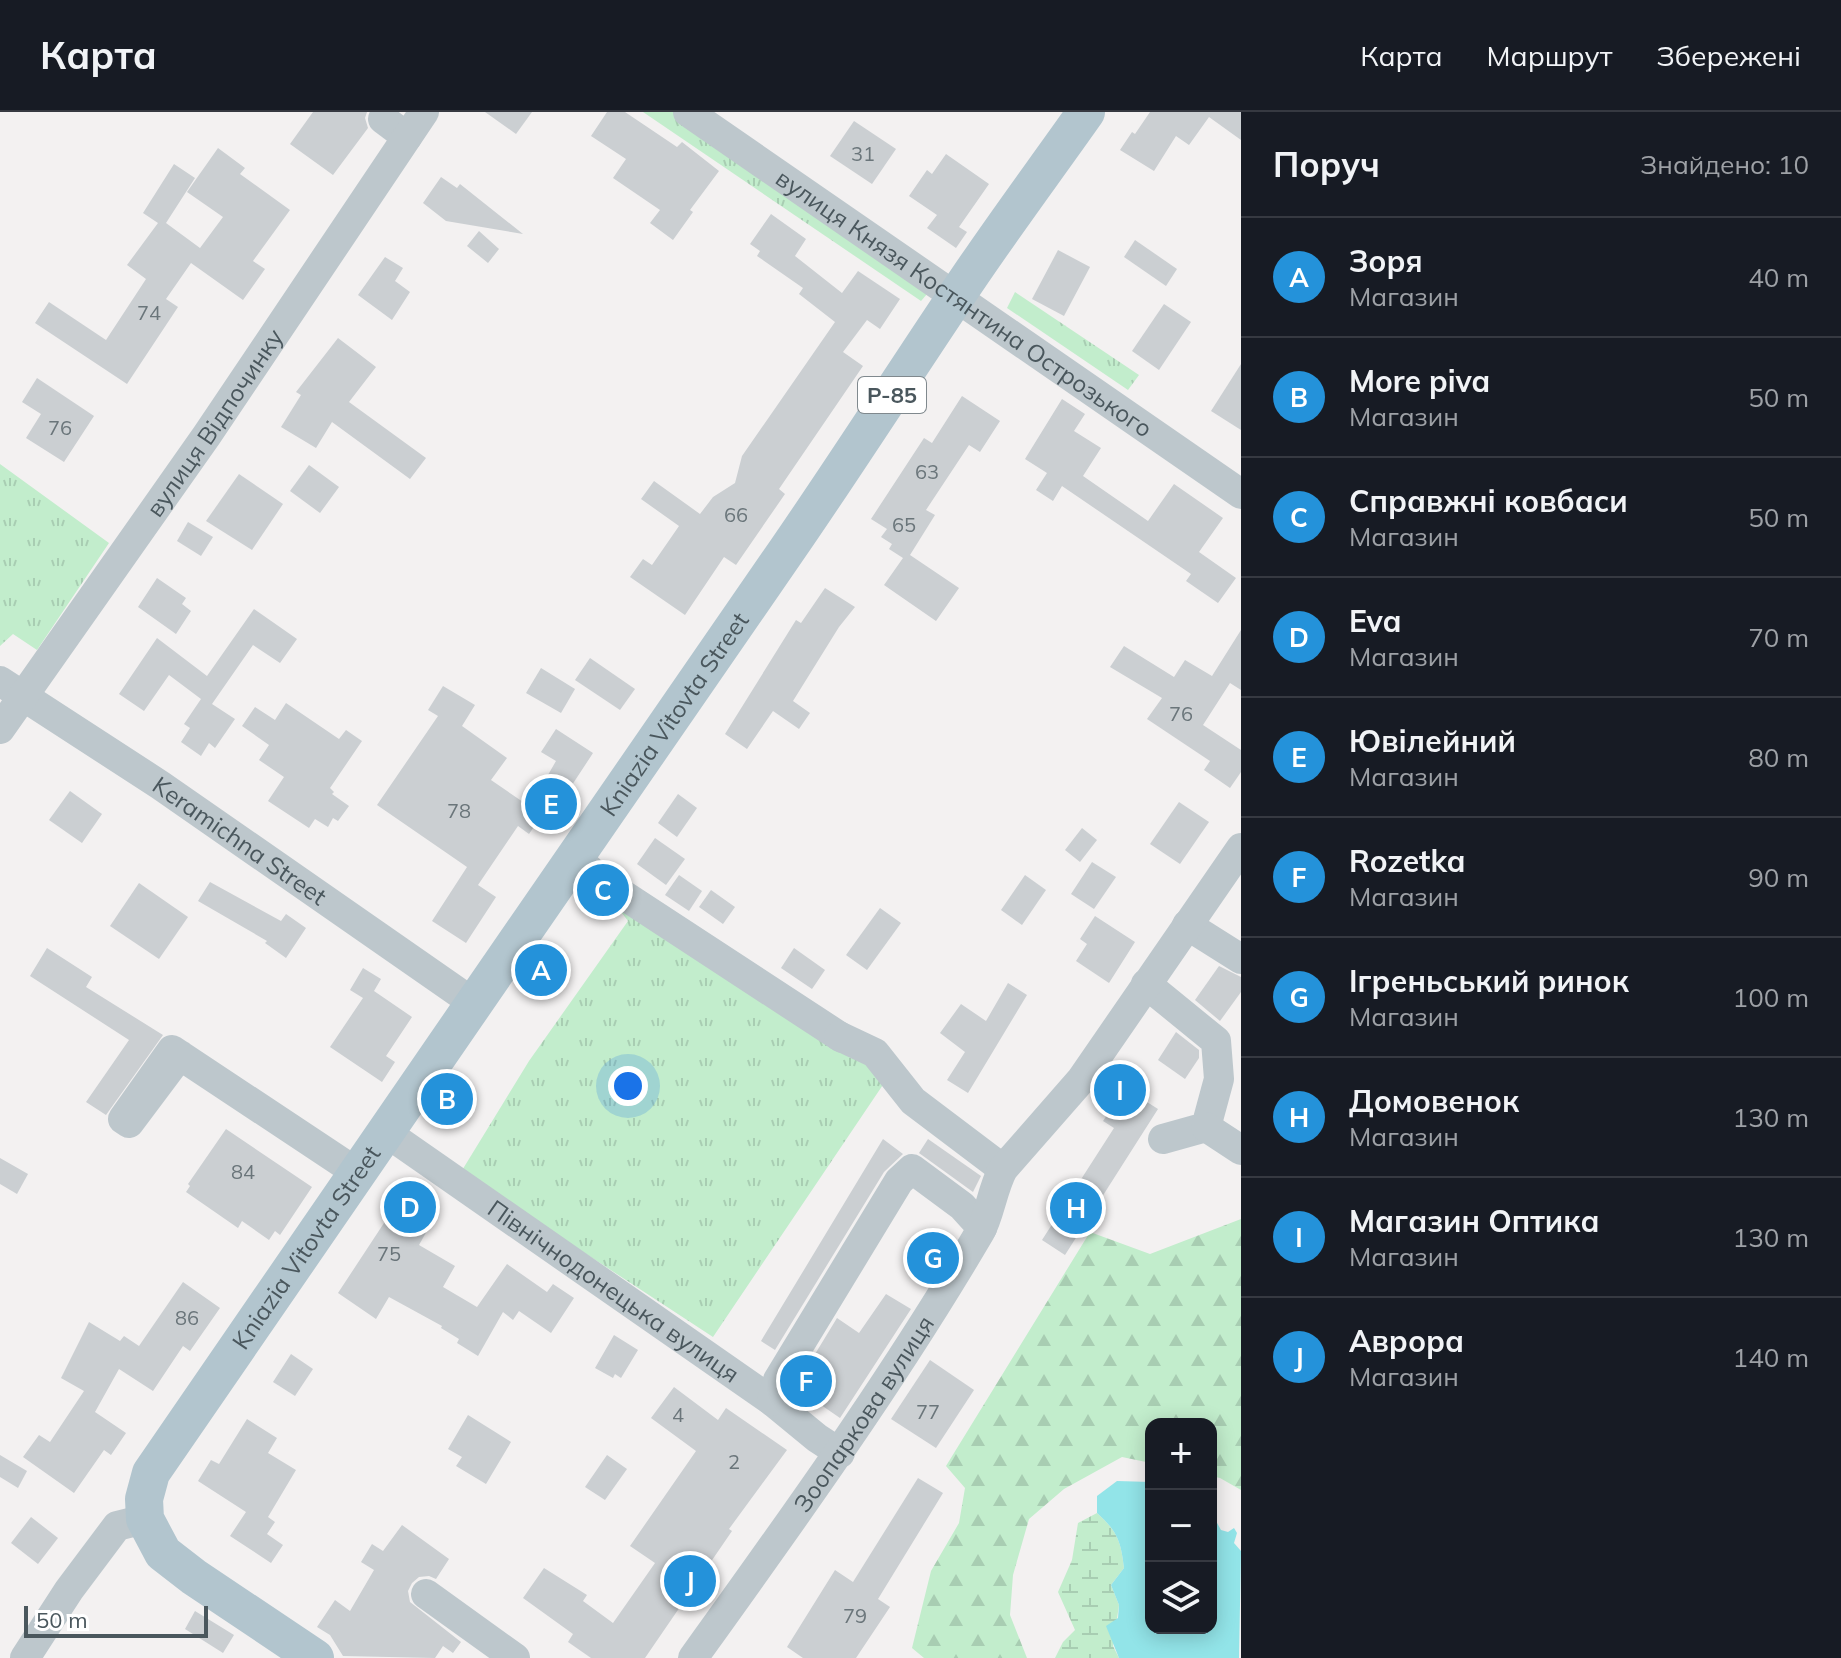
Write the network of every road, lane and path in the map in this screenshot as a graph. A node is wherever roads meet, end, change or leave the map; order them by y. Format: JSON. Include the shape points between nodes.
{"nodes":[{"id":1,"x":424,"y":112,"type":"edge"},
{"id":2,"x":688,"y":112,"type":"edge"},
{"id":3,"x":1086,"y":112,"type":"edge"},
{"id":4,"x":955,"y":297,"type":"junction"},
{"id":5,"x":1241,"y":494,"type":"edge"},
{"id":6,"x":11,"y":689,"type":"edge"},
{"id":7,"x":0,"y":729,"type":"edge"},
{"id":8,"x":1241,"y":848,"type":"edge"},
{"id":9,"x":574,"y":855,"type":"junction"},
{"id":10,"x":1187,"y":925,"type":"junction"},
{"id":11,"x":1241,"y":959,"type":"edge"},
{"id":12,"x":1146,"y":984,"type":"junction"},
{"id":13,"x":475,"y":1004,"type":"junction"},
{"id":14,"x":180,"y":1055,"type":"dead end"},
{"id":15,"x":1206,"y":1127,"type":"junction"},
{"id":16,"x":384,"y":1131,"type":"junction"},
{"id":17,"x":1163,"y":1139,"type":"dead end"},
{"id":18,"x":1241,"y":1150,"type":"edge"},
{"id":19,"x":1003,"y":1169,"type":"junction"},
{"id":20,"x":356,"y":1172,"type":"junction"},
{"id":21,"x":982,"y":1228,"type":"junction"},
{"id":22,"x":772,"y":1401,"type":"junction"},
{"id":23,"x":840,"y":1453,"type":"junction"},
{"id":24,"x":145,"y":1519,"type":"junction"},
{"id":25,"x":426,"y":1594,"type":"dead end"},
{"id":26,"x":25,"y":1658,"type":"edge"},
{"id":27,"x":315,"y":1658,"type":"edge"},
{"id":28,"x":515,"y":1658,"type":"edge"},
{"id":29,"x":693,"y":1658,"type":"edge"}],
"edges":[{"from":1,"to":6,"type":"street","name":"вулиця Відпочинку","via":[[395,128],[207,435]]},
{"from":2,"to":4,"type":"street","name":"вулиця Князя Костянтина Острозького"},
{"from":3,"to":4,"type":"main road","name":"Kniazia Vitovta Street","number":"Р-85"},
{"from":4,"to":5,"type":"street","name":"вулиця Князя Костянтина Острозького"},
{"from":4,"to":9,"type":"main road","name":"Kniazia Vitovta Street","number":"Р-85","via":[[823,498]]},
{"from":6,"to":7,"type":"street","name":"вулиця Відпочинку"},
{"from":6,"to":13,"type":"street","name":"Keramichna Street","via":[[160,785]]},
{"from":8,"to":10,"type":"street","name":"Зоопаркова вулиця"},
{"from":9,"to":13,"type":"main road","name":"Kniazia Vitovta Street","number":"Р-85"},
{"from":9,"to":19,"type":"street","via":[[599,879],[841,1037],[875,1053],[913,1101]]},
{"from":10,"to":11,"type":"street"},
{"from":10,"to":12,"type":"street","name":"Зоопаркова вулиця"},
{"from":12,"to":15,"type":"street","via":[[1216,1041],[1219,1079]]},
{"from":12,"to":19,"type":"street","name":"Зоопаркова вулиця","via":[[1081,1080]]},
{"from":13,"to":16,"type":"main road","name":"Kniazia Vitovta Street","number":"Р-85"},
{"from":14,"to":20,"type":"street"},
{"from":15,"to":17,"type":"street"},
{"from":15,"to":18,"type":"street"},
{"from":16,"to":20,"type":"main road","name":"Kniazia Vitovta Street","number":"Р-85"},
{"from":16,"to":22,"type":"street","name":"Північнодонецька вулиця"},
{"from":19,"to":21,"type":"street","name":"Зоопаркова вулиця"},
{"from":20,"to":24,"type":"main road","name":"Kniazia Vitovta Street","number":"Р-85","via":[[151,1473]]},
{"from":21,"to":22,"type":"street","via":[[912,1169],[899,1181],[778,1380]]},
{"from":21,"to":23,"type":"street","name":"Зоопаркова вулиця"},
{"from":22,"to":23,"type":"street","name":"Північнодонецька вулиця"},
{"from":23,"to":29,"type":"street","name":"Зоопаркова вулиця"},
{"from":24,"to":26,"type":"street","via":[[117,1526]]},
{"from":24,"to":27,"type":"main road","via":[[163,1553]]},
{"from":25,"to":28,"type":"street"}]}
